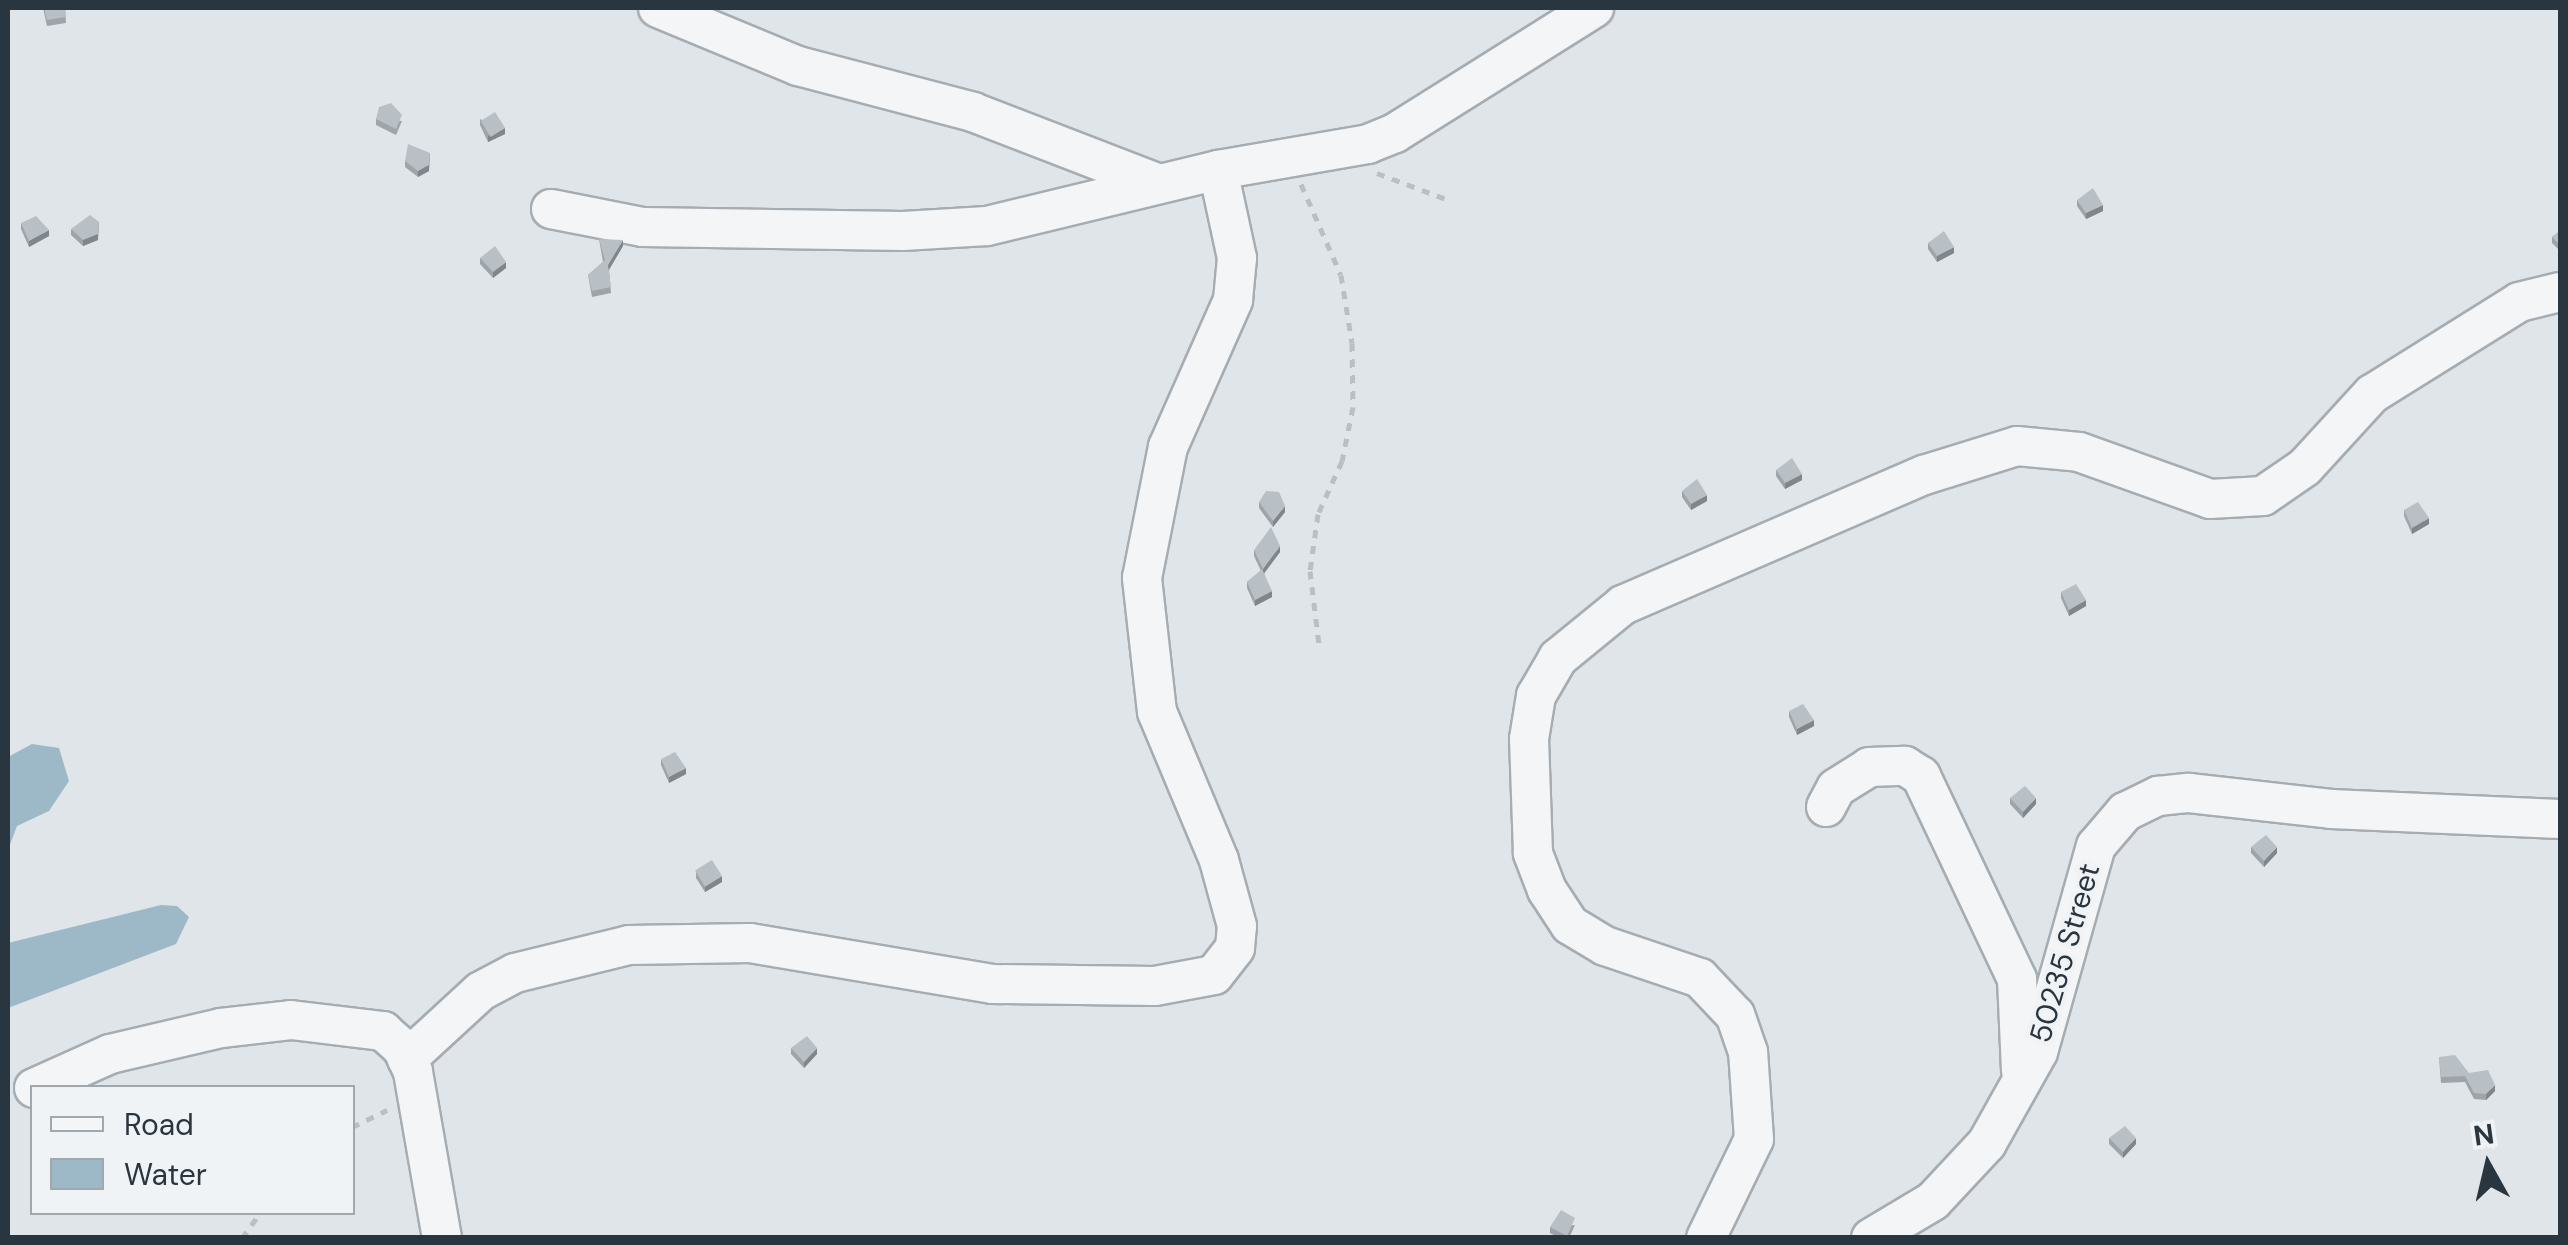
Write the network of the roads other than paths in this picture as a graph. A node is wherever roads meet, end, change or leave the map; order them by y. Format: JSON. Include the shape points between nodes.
{"nodes":[{"id":1,"x":658,"y":8,"type":"edge"},
{"id":2,"x":1594,"y":8,"type":"edge"},
{"id":3,"x":1218,"y":170,"type":"junction"},
{"id":4,"x":1152,"y":181,"type":"junction"},
{"id":5,"x":551,"y":209,"type":"dead end"},
{"id":6,"x":2560,"y":292,"type":"edge"},
{"id":7,"x":1826,"y":806,"type":"dead end"},
{"id":8,"x":2560,"y":819,"type":"edge"},
{"id":9,"x":407,"y":1059,"type":"junction"},
{"id":10,"x":2020,"y":1084,"type":"junction"},
{"id":11,"x":41,"y":1085,"type":"edge"},
{"id":12,"x":442,"y":1238,"type":"edge"},
{"id":13,"x":1706,"y":1238,"type":"edge"},
{"id":14,"x":1871,"y":1238,"type":"edge"}],
"edges":[{"from":1,"to":4,"type":"street","via":[[798,66],[973,112]]},
{"from":2,"to":3,"type":"street","via":[[1395,133]]},
{"from":3,"to":4,"type":"street"},
{"from":3,"to":9,"type":"street","via":[[1236,258],[1233,300],[1168,446],[1142,578],[1157,712],[1231,895],[1237,926],[1227,963],[1214,974],[1174,983],[1070,987],[948,979],[750,943],[629,945],[515,973],[481,991]]},
{"from":4,"to":5,"type":"street","via":[[988,226],[903,232],[644,226]]},
{"from":6,"to":13,"type":"street","via":[[2519,302],[2372,394],[2305,467],[2263,496],[2210,499],[2079,452],[2018,446],[1924,475],[1636,599],[1588,628],[1558,658],[1536,696],[1529,739],[1533,853],[1547,890],[1570,925],[1605,946],[1700,978],[1735,1016],[1748,1052],[1754,1139]]},
{"from":7,"to":10,"type":"street","via":[[1836,788],[1869,767],[1890,764],[1921,776],[2017,979]]},
{"from":8,"to":10,"type":"street","name":"50235 Street","via":[[2331,809],[2190,793],[2158,796],[2124,812],[2096,846],[2086,872],[2050,1015]]},
{"from":9,"to":11,"type":"street","via":[[383,1031],[291,1020],[156,1040]]},
{"from":9,"to":12,"type":"street"},
{"from":10,"to":14,"type":"street","name":"50235 Street","via":[[1987,1143],[1933,1201]]}]}
